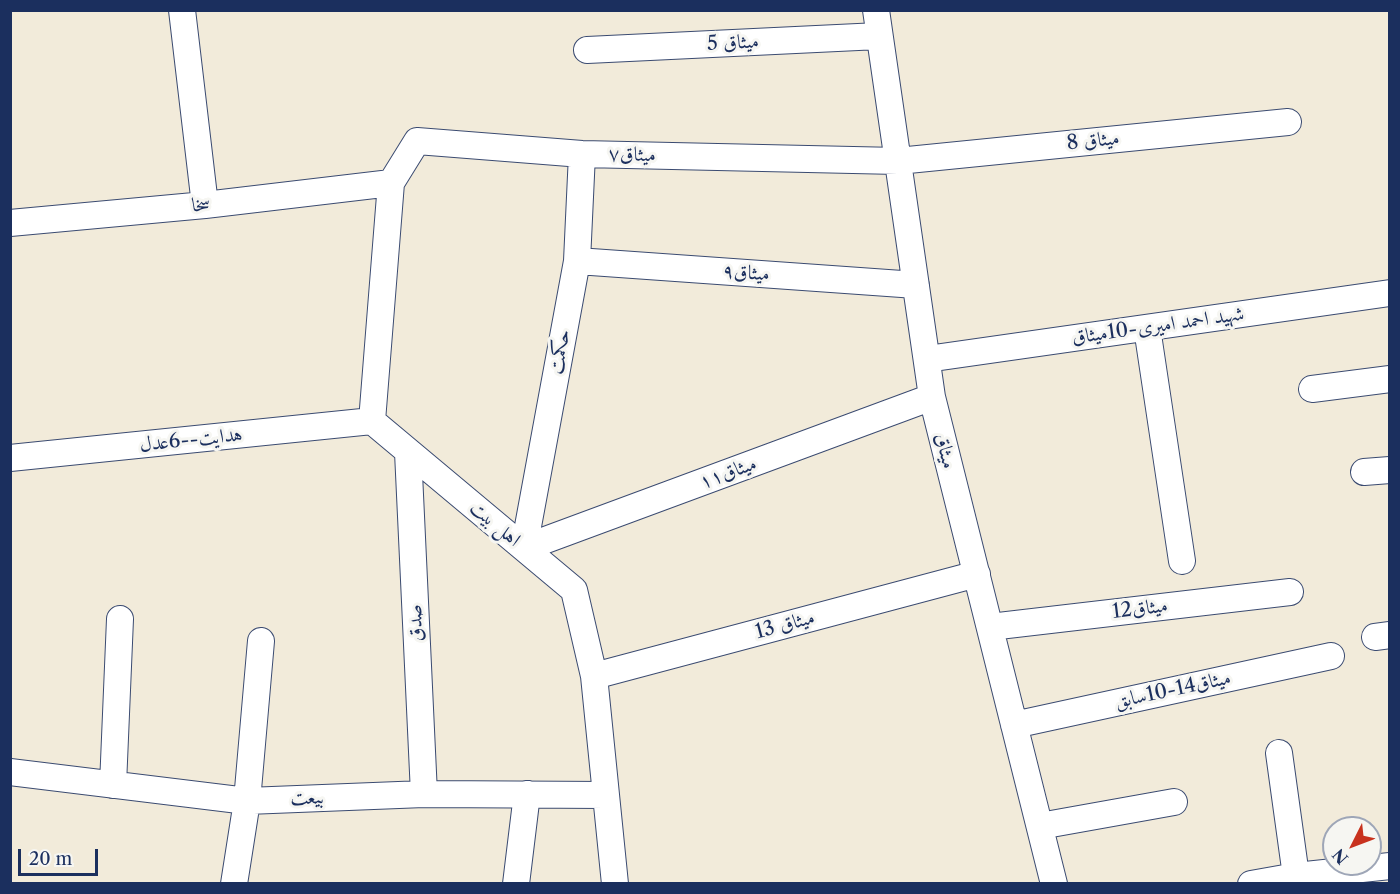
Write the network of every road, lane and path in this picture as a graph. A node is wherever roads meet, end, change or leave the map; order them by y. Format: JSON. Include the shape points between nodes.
{"nodes":[{"id":1,"x":182,"y":10,"type":"edge"},
{"id":2,"x":876,"y":10,"type":"edge"},
{"id":3,"x":879,"y":36,"type":"junction"},
{"id":4,"x":587,"y":50,"type":"dead end"},
{"id":5,"x":1288,"y":122,"type":"dead end"},
{"id":6,"x":582,"y":154,"type":"junction"},
{"id":7,"x":898,"y":161,"type":"junction"},
{"id":8,"x":391,"y":183,"type":"junction"},
{"id":9,"x":205,"y":205,"type":"junction"},
{"id":10,"x":10,"y":224,"type":"edge"},
{"id":11,"x":577,"y":261,"type":"junction"},
{"id":12,"x":916,"y":285,"type":"junction"},
{"id":13,"x":1389,"y":293,"type":"edge"},
{"id":14,"x":1146,"y":328,"type":"junction"},
{"id":15,"x":927,"y":359,"type":"junction"},
{"id":16,"x":1389,"y":379,"type":"edge"},
{"id":17,"x":1312,"y":389,"type":"dead end"},
{"id":18,"x":932,"y":397,"type":"junction"},
{"id":19,"x":372,"y":421,"type":"junction"},
{"id":20,"x":408,"y":452,"type":"junction"},
{"id":21,"x":10,"y":458,"type":"edge"},
{"id":22,"x":1389,"y":470,"type":"edge"},
{"id":23,"x":1364,"y":472,"type":"dead end"},
{"id":24,"x":524,"y":548,"type":"junction"},
{"id":25,"x":1182,"y":561,"type":"dead end"},
{"id":26,"x":976,"y":574,"type":"junction"},
{"id":27,"x":1290,"y":592,"type":"dead end"},
{"id":28,"x":120,"y":619,"type":"dead end"},
{"id":29,"x":990,"y":627,"type":"junction"},
{"id":30,"x":261,"y":641,"type":"dead end"},
{"id":31,"x":1331,"y":656,"type":"dead end"},
{"id":32,"x":594,"y":676,"type":"junction"},
{"id":33,"x":1014,"y":725,"type":"junction"},
{"id":34,"x":1279,"y":753,"type":"dead end"},
{"id":35,"x":10,"y":772,"type":"edge"},
{"id":36,"x":114,"y":785,"type":"junction"},
{"id":37,"x":424,"y":794,"type":"junction"},
{"id":38,"x":527,"y":794,"type":"junction"},
{"id":39,"x":606,"y":795,"type":"junction"},
{"id":40,"x":247,"y":801,"type":"junction"},
{"id":41,"x":1173,"y":802,"type":"dead end"},
{"id":42,"x":1040,"y":826,"type":"junction"},
{"id":43,"x":1389,"y":866,"type":"edge"},
{"id":44,"x":1296,"y":876,"type":"junction"},
{"id":45,"x":234,"y":884,"type":"edge"},
{"id":46,"x":516,"y":884,"type":"edge"},
{"id":47,"x":615,"y":884,"type":"edge"},
{"id":48,"x":1054,"y":884,"type":"edge"},
{"id":49,"x":1251,"y":884,"type":"edge"}],
"edges":[{"from":1,"to":9,"type":"street"},
{"from":2,"to":3,"type":"street","name":"میثاق"},
{"from":3,"to":4,"type":"street","name":"میثاق 5"},
{"from":3,"to":7,"type":"street","name":"میثاق"},
{"from":5,"to":7,"type":"street","name":"میثاق 8"},
{"from":6,"to":7,"type":"street","name":"میثاق۷"},
{"from":6,"to":8,"type":"street","name":"میثاق۷","via":[[417,141]]},
{"from":6,"to":11,"type":"street","name":"حکمت"},
{"from":7,"to":12,"type":"street","name":"میثاق"},
{"from":8,"to":9,"type":"street","name":"سخا"},
{"from":8,"to":19,"type":"street"},
{"from":9,"to":10,"type":"street","name":"سخا"},
{"from":11,"to":12,"type":"street","name":"میثاق۹"},
{"from":11,"to":24,"type":"street","name":"حکمت"},
{"from":12,"to":15,"type":"street","name":"میثاق"},
{"from":13,"to":14,"type":"street","name":"شهید احمد امیری-10میثاق"},
{"from":14,"to":15,"type":"street","name":"شهید احمد امیری-10میثاق"},
{"from":14,"to":25,"type":"street"},
{"from":15,"to":18,"type":"street","name":"میثاق"},
{"from":16,"to":17,"type":"street"},
{"from":18,"to":24,"type":"street","name":"میثاق۱۱"},
{"from":18,"to":26,"type":"street","name":"میثاق"},
{"from":19,"to":20,"type":"street","name":"اهل بیت"},
{"from":19,"to":21,"type":"street","name":"هدایت--6عدل"},
{"from":20,"to":24,"type":"street","name":"اهل بیت"},
{"from":20,"to":37,"type":"street","name":"صدق"},
{"from":22,"to":23,"type":"street"},
{"from":24,"to":32,"type":"street","name":"اهل بیت","via":[[574,590]]},
{"from":26,"to":29,"type":"street","name":"میثاق"},
{"from":26,"to":32,"type":"street","name":"میثاق 13"},
{"from":27,"to":29,"type":"street","name":"12میثاق"},
{"from":28,"to":36,"type":"street"},
{"from":29,"to":33,"type":"street","name":"میثاق"},
{"from":30,"to":40,"type":"street"},
{"from":31,"to":33,"type":"street","name":"میثاق14-10سابق"},
{"from":32,"to":39,"type":"street","name":"اهل بیت"},
{"from":33,"to":42,"type":"street","name":"میثاق"},
{"from":34,"to":44,"type":"street"},
{"from":35,"to":36,"type":"street","name":"بیعت"},
{"from":36,"to":40,"type":"street","name":"بیعت"},
{"from":37,"to":38,"type":"street","name":"بیعت"},
{"from":37,"to":40,"type":"street","name":"بیعت"},
{"from":38,"to":39,"type":"street","name":"بیعت"},
{"from":38,"to":46,"type":"street"},
{"from":39,"to":47,"type":"street","name":"اهل بیت"},
{"from":40,"to":45,"type":"street"},
{"from":41,"to":42,"type":"street"},
{"from":42,"to":48,"type":"street","name":"میثاق"},
{"from":43,"to":44,"type":"street"},
{"from":44,"to":49,"type":"street"}]}
